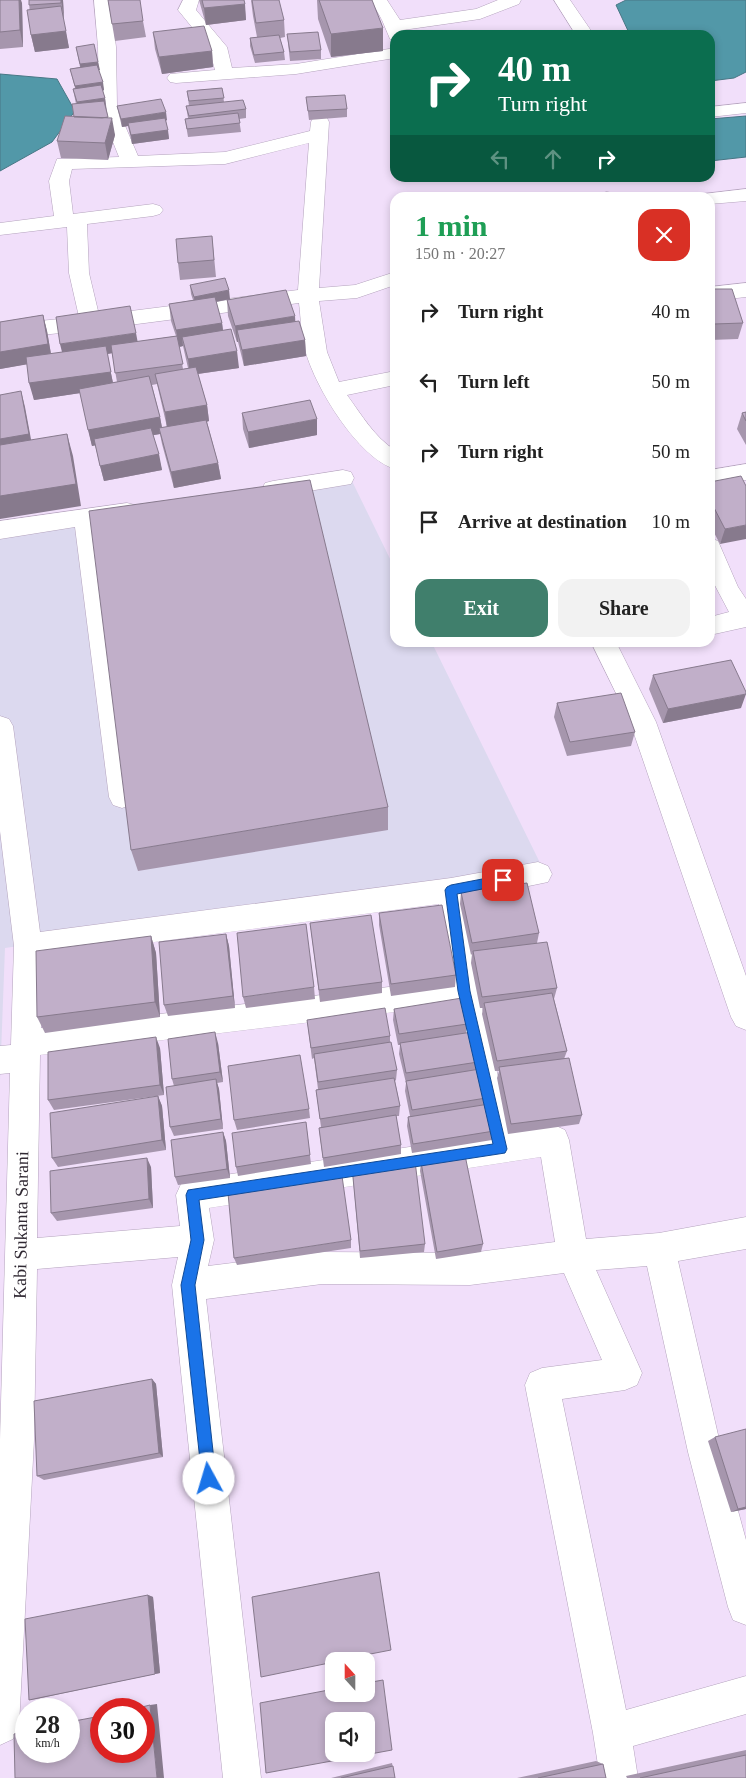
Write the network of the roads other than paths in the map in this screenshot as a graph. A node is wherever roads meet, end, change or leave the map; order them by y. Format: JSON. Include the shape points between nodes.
{"nodes":[{"id":1,"x":102,"y":0,"type":"edge"},
{"id":2,"x":192,"y":0,"type":"edge"},
{"id":3,"x":379,"y":0,"type":"edge"},
{"id":4,"x":513,"y":0,"type":"edge"},
{"id":5,"x":562,"y":0,"type":"edge"},
{"id":6,"x":395,"y":30,"type":"edge"},
{"id":7,"x":582,"y":30,"type":"edge"},
{"id":8,"x":390,"y":53,"type":"edge"},
{"id":9,"x":225,"y":74,"type":"junction"},
{"id":10,"x":176,"y":78,"type":"dead end"},
{"id":11,"x":746,"y":108,"type":"edge"},
{"id":12,"x":715,"y":111,"type":"edge"},
{"id":13,"x":131,"y":162,"type":"junction"},
{"id":14,"x":746,"y":195,"type":"edge"},
{"id":15,"x":715,"y":198,"type":"edge"},
{"id":16,"x":153,"y":210,"type":"dead end"},
{"id":17,"x":70,"y":220,"type":"junction"},
{"id":18,"x":0,"y":230,"type":"edge"},
{"id":19,"x":390,"y":280,"type":"edge"},
{"id":20,"x":746,"y":290,"type":"edge"},
{"id":21,"x":715,"y":293,"type":"edge"},
{"id":22,"x":308,"y":295,"type":"junction"},
{"id":23,"x":90,"y":323,"type":"junction"},
{"id":24,"x":0,"y":332,"type":"edge"},
{"id":25,"x":390,"y":379,"type":"edge"},
{"id":26,"x":332,"y":391,"type":"junction"},
{"id":27,"x":390,"y":458,"type":"edge"},
{"id":28,"x":746,"y":472,"type":"edge"},
{"id":29,"x":715,"y":477,"type":"edge"},
{"id":30,"x":343,"y":478,"type":"dead end"},
{"id":31,"x":248,"y":493,"type":"edge"},
{"id":32,"x":152,"y":507,"type":"edge"},
{"id":33,"x":85,"y":517,"type":"junction"},
{"id":34,"x":0,"y":530,"type":"edge"},
{"id":35,"x":715,"y":560,"type":"edge"},
{"id":36,"x":745,"y":618,"type":"edge"},
{"id":37,"x":715,"y":625,"type":"edge"},
{"id":38,"x":614,"y":647,"type":"edge"},
{"id":39,"x":0,"y":726,"type":"edge"},
{"id":40,"x":122,"y":797,"type":"edge"},
{"id":41,"x":538,"y":874,"type":"dead end"},
{"id":42,"x":451,"y":890,"type":"junction"},
{"id":43,"x":28,"y":946,"type":"junction"},
{"id":44,"x":464,"y":991,"type":"junction"},
{"id":45,"x":746,"y":1017,"type":"edge"},
{"id":46,"x":17,"y":1054,"type":"edge"},
{"id":47,"x":500,"y":1149,"type":"junction"},
{"id":48,"x":746,"y":1233,"type":"edge"},
{"id":49,"x":198,"y":1240,"type":"junction"},
{"id":50,"x":659,"y":1250,"type":"junction"},
{"id":51,"x":20,"y":1255,"type":"junction"},
{"id":52,"x":573,"y":1256,"type":"junction"},
{"id":53,"x":188,"y":1285,"type":"junction"},
{"id":54,"x":746,"y":1607,"type":"edge"},
{"id":55,"x":746,"y":1695,"type":"edge"},
{"id":56,"x":0,"y":1726,"type":"edge"},
{"id":57,"x":612,"y":1732,"type":"junction"},
{"id":58,"x":242,"y":1778,"type":"edge"},
{"id":59,"x":620,"y":1778,"type":"edge"}],
"edges":[{"from":1,"to":13,"type":"street","via":[[108,107]]},
{"from":2,"to":9,"type":"street","via":[[188,10],[218,47]]},
{"from":3,"to":6,"type":"street"},
{"from":4,"to":6,"type":"street","via":[[481,23]]},
{"from":5,"to":7,"type":"street"},
{"from":8,"to":9,"type":"street","via":[[296,69]]},
{"from":9,"to":10,"type":"street"},
{"from":11,"to":12,"type":"street"},
{"from":13,"to":17,"type":"street","via":[[64,163],[59,181]]},
{"from":13,"to":22,"type":"street","via":[[225,158],[255,152],[320,128]]},
{"from":14,"to":15,"type":"street"},
{"from":16,"to":17,"type":"street"},
{"from":17,"to":18,"type":"street"},
{"from":17,"to":23,"type":"street"},
{"from":19,"to":22,"type":"street","via":[[357,291]]},
{"from":20,"to":21,"type":"street"},
{"from":22,"to":23,"type":"street"},
{"from":22,"to":26,"type":"street","via":[[316,352]]},
{"from":23,"to":24,"type":"street"},
{"from":25,"to":26,"type":"street"},
{"from":26,"to":27,"type":"street","via":[[358,428]]},
{"from":28,"to":29,"type":"street"},
{"from":30,"to":31,"type":"street"},
{"from":32,"to":33,"type":"street"},
{"from":33,"to":34,"type":"street"},
{"from":33,"to":40,"type":"street"},
{"from":35,"to":36,"type":"street","via":[[727,589]]},
{"from":36,"to":37,"type":"street"},
{"from":38,"to":45,"type":"street"},
{"from":39,"to":43,"type":"street","name":"Kabi Sukanta Sarani"},
{"from":41,"to":42,"type":"street"},
{"from":42,"to":43,"type":"street"},
{"from":42,"to":44,"type":"street"},
{"from":43,"to":46,"type":"street","name":"Kabi Sukanta Sarani"},
{"from":44,"to":46,"type":"street"},
{"from":44,"to":47,"type":"street"},
{"from":46,"to":51,"type":"street","name":"Kabi Sukanta Sarani"},
{"from":47,"to":49,"type":"street","via":[[192,1195]]},
{"from":47,"to":52,"type":"street","via":[[554,1140]]},
{"from":48,"to":50,"type":"street"},
{"from":49,"to":51,"type":"street"},
{"from":49,"to":53,"type":"street"},
{"from":50,"to":52,"type":"street"},
{"from":50,"to":54,"type":"street","via":[[705,1452]]},
{"from":51,"to":56,"type":"street","name":"Kabi Sukanta Sarani","via":[[17,1440]]},
{"from":52,"to":53,"type":"street","via":[[470,1269],[322,1268]]},
{"from":52,"to":57,"type":"street","via":[[625,1373],[542,1385]]},
{"from":53,"to":58,"type":"street"},
{"from":55,"to":57,"type":"street"},
{"from":57,"to":59,"type":"street"}]}
